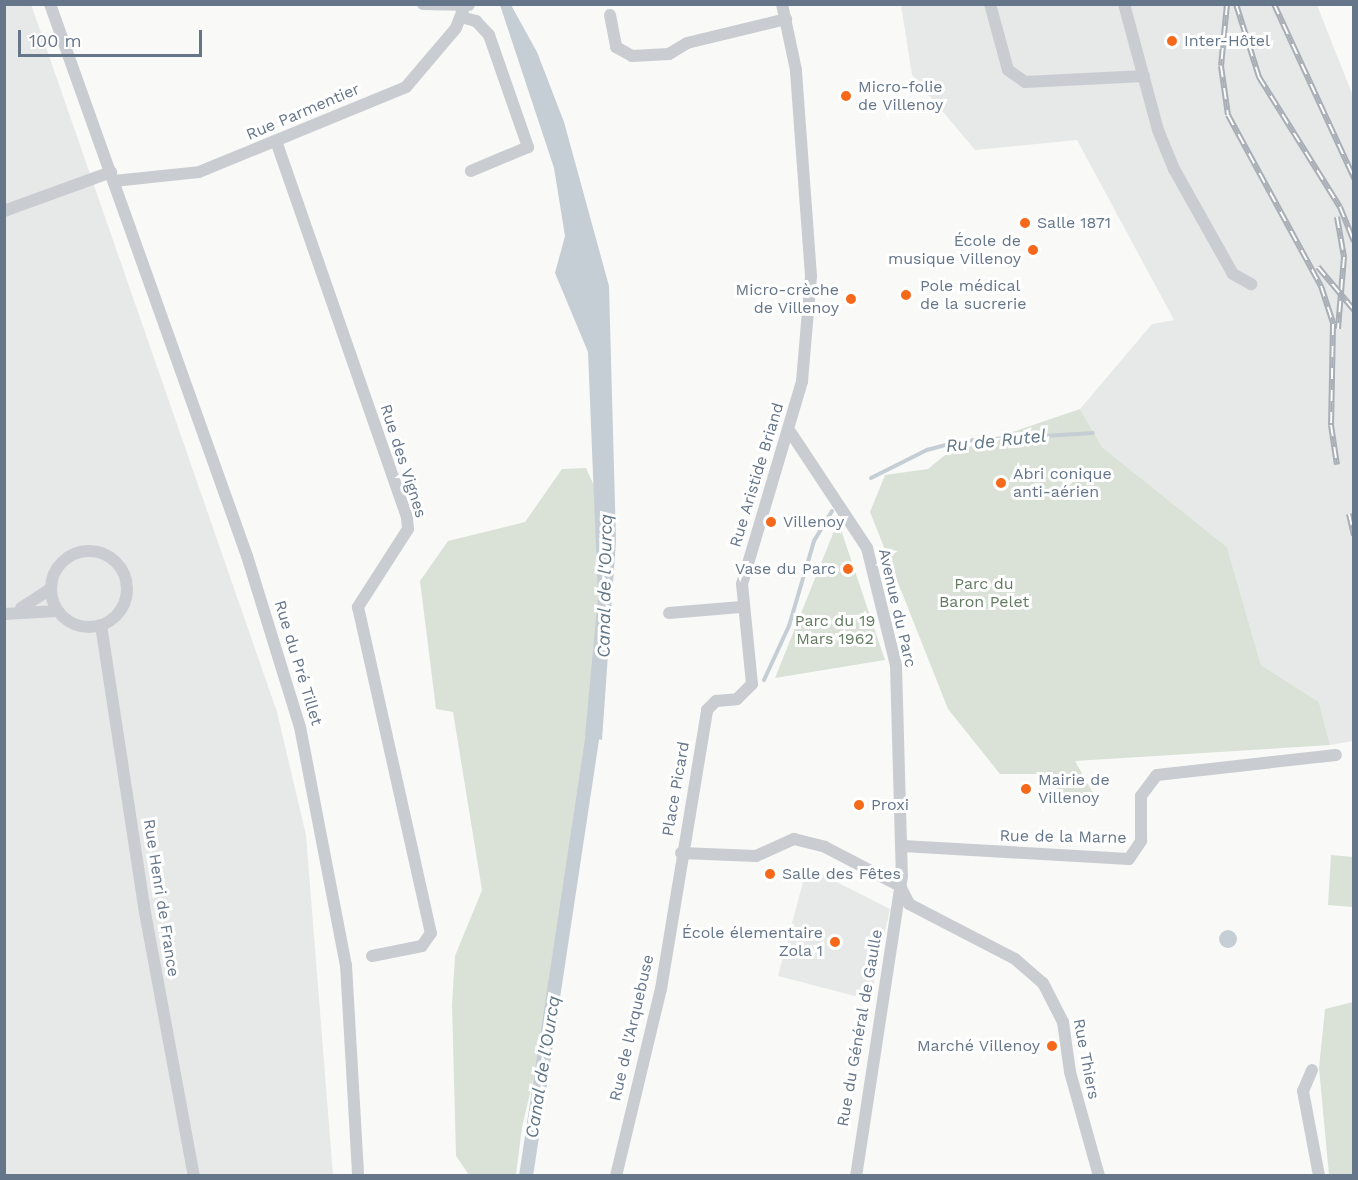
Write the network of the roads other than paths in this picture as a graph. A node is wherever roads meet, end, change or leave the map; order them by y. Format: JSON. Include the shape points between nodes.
{"nodes":[{"id":1,"x":50,"y":4,"type":"edge"},
{"id":2,"x":423,"y":4,"type":"edge"},
{"id":3,"x":782,"y":4,"type":"edge"},
{"id":4,"x":990,"y":4,"type":"edge"},
{"id":5,"x":1124,"y":4,"type":"edge"},
{"id":6,"x":465,"y":9,"type":"edge"},
{"id":7,"x":610,"y":15,"type":"dead end"},
{"id":8,"x":786,"y":20,"type":"junction"},
{"id":9,"x":1144,"y":76,"type":"junction"},
{"id":10,"x":276,"y":141,"type":"junction"},
{"id":11,"x":471,"y":171,"type":"dead end"},
{"id":12,"x":112,"y":177,"type":"junction"},
{"id":13,"x":4,"y":211,"type":"edge"},
{"id":14,"x":1251,"y":284,"type":"dead end"},
{"id":15,"x":791,"y":433,"type":"junction"},
{"id":16,"x":50,"y":589,"type":"junction"},
{"id":17,"x":741,"y":607,"type":"junction"},
{"id":18,"x":18,"y":610,"type":"junction"},
{"id":19,"x":57,"y":611,"type":"junction"},
{"id":20,"x":669,"y":613,"type":"dead end"},
{"id":21,"x":4,"y":614,"type":"edge"},
{"id":22,"x":101,"y":626,"type":"junction"},
{"id":23,"x":737,"y":699,"type":"joint"},
{"id":24,"x":1336,"y":755,"type":"dead end"},
{"id":25,"x":903,"y":846,"type":"junction"},
{"id":26,"x":681,"y":853,"type":"junction"},
{"id":27,"x":900,"y":886,"type":"junction"},
{"id":28,"x":372,"y":956,"type":"dead end"},
{"id":29,"x":1312,"y":1070,"type":"dead end"},
{"id":30,"x":194,"y":1176,"type":"edge"},
{"id":31,"x":358,"y":1176,"type":"edge"},
{"id":32,"x":616,"y":1176,"type":"edge"},
{"id":33,"x":856,"y":1176,"type":"edge"},
{"id":34,"x":1099,"y":1176,"type":"edge"},
{"id":35,"x":1319,"y":1176,"type":"edge"}],
"edges":[{"from":1,"to":12,"type":"street","name":"Rue du Pré Tillet"},
{"from":2,"to":6,"type":"street"},
{"from":3,"to":8,"type":"street","name":"Rue Aristide Briand"},
{"from":4,"to":9,"type":"street","via":[[1008,70],[1025,82]]},
{"from":5,"to":9,"type":"street"},
{"from":6,"to":10,"type":"street","name":"Rue Parmentier","via":[[406,87]]},
{"from":6,"to":11,"type":"street","via":[[489,35],[528,147]]},
{"from":7,"to":8,"type":"street","via":[[616,47],[632,56],[669,54],[687,43]]},
{"from":8,"to":15,"type":"street","name":"Rue Aristide Briand","via":[[796,70],[811,276]]},
{"from":9,"to":14,"type":"street","via":[[1174,169],[1233,274]]},
{"from":10,"to":12,"type":"street","name":"Rue Parmentier","via":[[199,172]]},
{"from":10,"to":28,"type":"street","name":"Rue des Vignes","via":[[407,518],[408,529],[358,607],[431,933],[422,946]]},
{"from":12,"to":13,"type":"street","name":"Rue Parmentier"},
{"from":12,"to":31,"type":"street","name":"Rue du Pré Tillet","via":[[251,567],[304,743],[346,964]]},
{"from":15,"to":17,"type":"street","name":"Rue Aristide Briand","via":[[747,565]]},
{"from":15,"to":25,"type":"street","name":"Avenue du Parc","via":[[867,548],[896,665]]},
{"from":16,"to":18,"type":"street"},
{"from":16,"to":19,"type":"street"},
{"from":16,"to":22,"type":"street","via":[[58,566],[79,552],[98,552],[116,561],[127,584],[126,597],[113,619]]},
{"from":17,"to":20,"type":"street"},
{"from":17,"to":23,"type":"street","name":"Rue Aristide Briand","via":[[752,684]]},
{"from":18,"to":19,"type":"street"},
{"from":18,"to":21,"type":"street"},
{"from":19,"to":22,"type":"street","via":[[77,626]]},
{"from":22,"to":30,"type":"street","name":"Rue Henri de France","via":[[144,907]]},
{"from":23,"to":26,"type":"street","name":"Place Picard","via":[[716,701],[706,710]]},
{"from":24,"to":25,"type":"street","name":"Rue de la Marne","via":[[1157,775],[1142,796],[1141,841],[1129,859]]},
{"from":25,"to":27,"type":"street","name":"Avenue du Parc"},
{"from":26,"to":27,"type":"street","name":"Place Picard","via":[[756,856],[794,839],[825,847]]},
{"from":26,"to":32,"type":"street","name":"Rue de l'Arquebuse","via":[[662,989]]},
{"from":27,"to":33,"type":"street","name":"Rue du Général de Gaulle"},
{"from":27,"to":34,"type":"street","name":"Rue Thiers","via":[[909,904],[1015,958],[1043,983],[1063,1022],[1070,1072]]},
{"from":29,"to":35,"type":"street","via":[[1303,1090]]}]}
